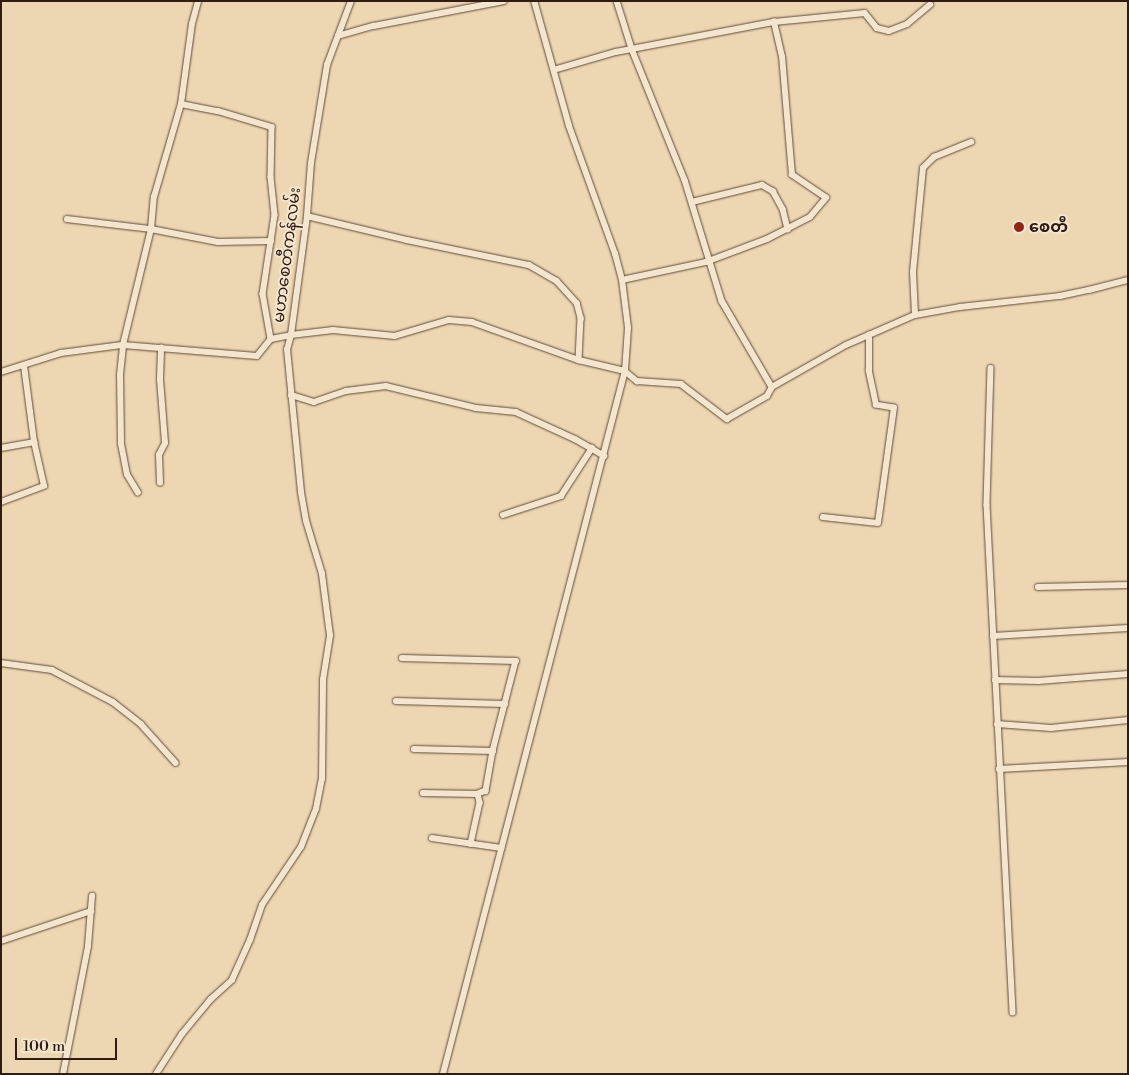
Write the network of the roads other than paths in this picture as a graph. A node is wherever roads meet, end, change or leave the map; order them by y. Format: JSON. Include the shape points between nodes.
{"nodes":[{"id":1,"x":198,"y":1,"type":"edge"},
{"id":2,"x":351,"y":1,"type":"edge"},
{"id":3,"x":504,"y":1,"type":"edge"},
{"id":4,"x":534,"y":1,"type":"edge"},
{"id":5,"x":618,"y":1,"type":"edge"},
{"id":6,"x":930,"y":5,"type":"dead end"},
{"id":7,"x":774,"y":22,"type":"junction"},
{"id":8,"x":338,"y":36,"type":"junction"},
{"id":9,"x":632,"y":49,"type":"junction"},
{"id":10,"x":554,"y":70,"type":"junction"},
{"id":11,"x":181,"y":104,"type":"junction"},
{"id":12,"x":971,"y":142,"type":"dead end"},
{"id":13,"x":692,"y":202,"type":"junction"},
{"id":14,"x":307,"y":216,"type":"junction"},
{"id":15,"x":67,"y":219,"type":"dead end"},
{"id":16,"x":788,"y":229,"type":"junction"},
{"id":17,"x":151,"y":230,"type":"junction"},
{"id":18,"x":271,"y":241,"type":"junction"},
{"id":19,"x":709,"y":260,"type":"junction"},
{"id":20,"x":622,"y":280,"type":"junction"},
{"id":21,"x":1128,"y":280,"type":"edge"},
{"id":22,"x":915,"y":315,"type":"junction"},
{"id":23,"x":291,"y":335,"type":"junction"},
{"id":24,"x":869,"y":335,"type":"junction"},
{"id":25,"x":271,"y":339,"type":"junction"},
{"id":26,"x":123,"y":345,"type":"junction"},
{"id":27,"x":161,"y":348,"type":"junction"},
{"id":28,"x":579,"y":360,"type":"junction"},
{"id":29,"x":24,"y":366,"type":"junction"},
{"id":30,"x":991,"y":368,"type":"dead end"},
{"id":31,"x":624,"y":371,"type":"junction"},
{"id":32,"x":1,"y":372,"type":"edge"},
{"id":33,"x":772,"y":387,"type":"junction"},
{"id":34,"x":292,"y":395,"type":"junction"},
{"id":35,"x":34,"y":442,"type":"junction"},
{"id":36,"x":1,"y":448,"type":"edge"},
{"id":37,"x":592,"y":448,"type":"junction"},
{"id":38,"x":604,"y":456,"type":"junction"},
{"id":39,"x":160,"y":483,"type":"dead end"},
{"id":40,"x":138,"y":493,"type":"dead end"},
{"id":41,"x":1,"y":502,"type":"edge"},
{"id":42,"x":503,"y":515,"type":"dead end"},
{"id":43,"x":824,"y":516,"type":"dead end"},
{"id":44,"x":1128,"y":585,"type":"edge"},
{"id":45,"x":1038,"y":587,"type":"dead end"},
{"id":46,"x":1128,"y":628,"type":"edge"},
{"id":47,"x":993,"y":636,"type":"junction"},
{"id":48,"x":402,"y":658,"type":"dead end"},
{"id":49,"x":1,"y":663,"type":"edge"},
{"id":50,"x":1128,"y":674,"type":"edge"},
{"id":51,"x":995,"y":680,"type":"junction"},
{"id":52,"x":396,"y":701,"type":"dead end"},
{"id":53,"x":505,"y":704,"type":"junction"},
{"id":54,"x":1128,"y":720,"type":"edge"},
{"id":55,"x":997,"y":724,"type":"junction"},
{"id":56,"x":414,"y":750,"type":"dead end"},
{"id":57,"x":493,"y":751,"type":"junction"},
{"id":58,"x":1128,"y":762,"type":"edge"},
{"id":59,"x":176,"y":763,"type":"dead end"},
{"id":60,"x":999,"y":769,"type":"junction"},
{"id":61,"x":423,"y":793,"type":"dead end"},
{"id":62,"x":478,"y":794,"type":"junction"},
{"id":63,"x":432,"y":838,"type":"dead end"},
{"id":64,"x":471,"y":844,"type":"junction"},
{"id":65,"x":501,"y":848,"type":"junction"},
{"id":66,"x":92,"y":896,"type":"dead end"},
{"id":67,"x":91,"y":911,"type":"junction"},
{"id":68,"x":1,"y":941,"type":"edge"},
{"id":69,"x":1013,"y":1012,"type":"dead end"},
{"id":70,"x":63,"y":1074,"type":"edge"},
{"id":71,"x":156,"y":1074,"type":"edge"},
{"id":72,"x":443,"y":1074,"type":"edge"}],
"edges":[{"from":1,"to":11,"type":"street"},
{"from":2,"to":8,"type":"street","name":"မဟာစေတီကန်လမ်း"},
{"from":3,"to":8,"type":"street"},
{"from":4,"to":10,"type":"street"},
{"from":5,"to":9,"type":"street"},
{"from":6,"to":7,"type":"street","via":[[908,24],[889,31],[877,28],[865,12]]},
{"from":7,"to":9,"type":"street"},
{"from":7,"to":16,"type":"street","via":[[782,57],[792,175],[826,198],[810,217]]},
{"from":8,"to":14,"type":"street","name":"မဟာစေတီကန်လမ်း","via":[[327,65],[311,163]]},
{"from":9,"to":10,"type":"street"},
{"from":9,"to":13,"type":"street"},
{"from":10,"to":20,"type":"street","via":[[569,126]]},
{"from":11,"to":17,"type":"street","via":[[154,197]]},
{"from":11,"to":18,"type":"street","via":[[272,127],[271,177],[275,215]]},
{"from":12,"to":22,"type":"street","via":[[934,157],[923,168],[913,272]]},
{"from":13,"to":16,"type":"street","via":[[762,185],[774,191]]},
{"from":13,"to":19,"type":"street"},
{"from":14,"to":23,"type":"street","name":"မဟာစေတီကန်လမ်း"},
{"from":14,"to":28,"type":"street","via":[[529,265],[557,280],[578,303],[581,318]]},
{"from":15,"to":17,"type":"street"},
{"from":16,"to":19,"type":"street"},
{"from":17,"to":18,"type":"street","via":[[218,242]]},
{"from":17,"to":26,"type":"street"},
{"from":18,"to":25,"type":"street","via":[[263,294]]},
{"from":19,"to":20,"type":"street"},
{"from":19,"to":33,"type":"street","via":[[722,301]]},
{"from":20,"to":31,"type":"street","via":[[628,328]]},
{"from":21,"to":22,"type":"street","via":[[1074,293]]},
{"from":22,"to":24,"type":"street"},
{"from":23,"to":25,"type":"street","name":"မဟာစေတီကန်လမ်း"},
{"from":23,"to":28,"type":"street","via":[[333,330],[394,336],[449,320],[472,322]]},
{"from":23,"to":34,"type":"street","via":[[286,350]]},
{"from":24,"to":33,"type":"street","via":[[846,344]]},
{"from":24,"to":43,"type":"street","via":[[869,371],[876,405],[894,408],[878,523]]},
{"from":25,"to":27,"type":"street","name":"မဟာစေတီကန်လမ်း","via":[[257,356]]},
{"from":26,"to":27,"type":"street","name":"မဟာစေတီကန်လမ်း"},
{"from":26,"to":29,"type":"street","name":"မဟာစေတီကန်လမ်း","via":[[61,354]]},
{"from":26,"to":40,"type":"street","via":[[121,444],[127,475]]},
{"from":27,"to":39,"type":"street","via":[[165,443],[159,455]]},
{"from":28,"to":31,"type":"street"},
{"from":29,"to":32,"type":"street","name":"မဟာစေတီကန်လမ်း"},
{"from":29,"to":35,"type":"street"},
{"from":30,"to":47,"type":"street","via":[[987,504]]},
{"from":31,"to":33,"type":"street","via":[[637,381],[681,384],[727,420],[767,396]]},
{"from":31,"to":38,"type":"street"},
{"from":34,"to":37,"type":"street","via":[[314,402],[346,391],[386,386],[476,408],[516,412]]},
{"from":34,"to":71,"type":"street","via":[[306,521],[322,574],[330,636],[323,680],[322,779],[316,809],[300,847],[262,905],[232,980],[211,999],[182,1034]]},
{"from":35,"to":36,"type":"street"},
{"from":35,"to":41,"type":"street","via":[[44,486]]},
{"from":37,"to":38,"type":"street"},
{"from":37,"to":42,"type":"street","via":[[562,496]]},
{"from":38,"to":65,"type":"street"},
{"from":44,"to":45,"type":"street"},
{"from":46,"to":47,"type":"street"},
{"from":47,"to":51,"type":"street"},
{"from":48,"to":53,"type":"street","via":[[516,661]]},
{"from":49,"to":59,"type":"street","via":[[52,670],[107,699],[141,724]]},
{"from":50,"to":51,"type":"street","via":[[1038,681]]},
{"from":51,"to":55,"type":"street"},
{"from":52,"to":53,"type":"street"},
{"from":53,"to":57,"type":"street"},
{"from":54,"to":55,"type":"street","via":[[1051,728]]},
{"from":55,"to":60,"type":"street"},
{"from":56,"to":57,"type":"street"},
{"from":57,"to":62,"type":"street","via":[[486,791]]},
{"from":58,"to":60,"type":"street"},
{"from":60,"to":69,"type":"street"},
{"from":61,"to":62,"type":"street"},
{"from":62,"to":64,"type":"street","via":[[480,804]]},
{"from":63,"to":64,"type":"street"},
{"from":64,"to":65,"type":"street"},
{"from":65,"to":72,"type":"street"},
{"from":66,"to":67,"type":"street"},
{"from":67,"to":68,"type":"street"},
{"from":67,"to":70,"type":"street","via":[[88,946]]}]}
